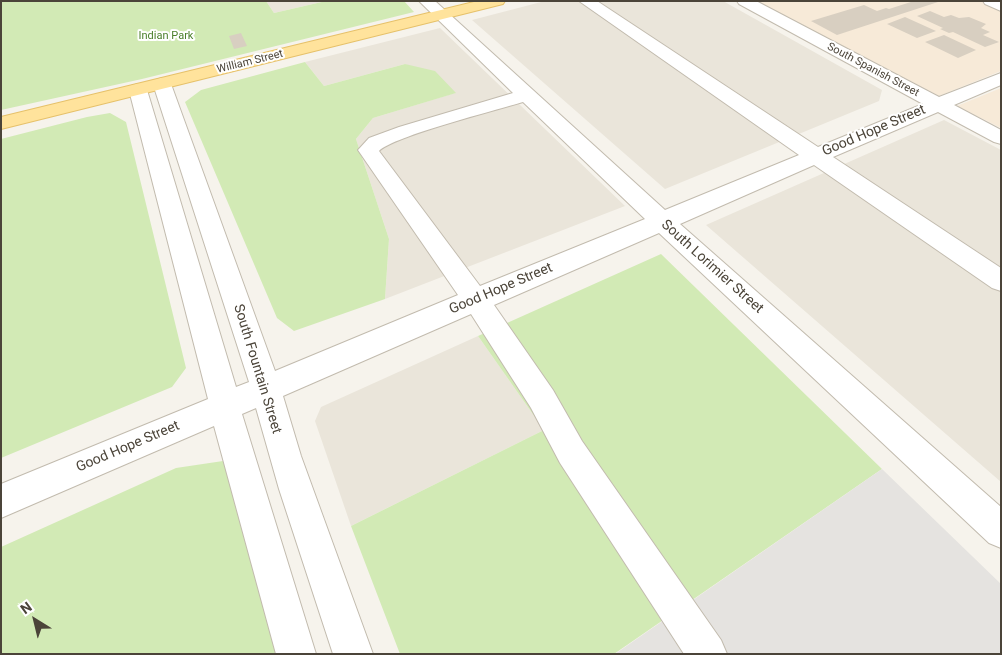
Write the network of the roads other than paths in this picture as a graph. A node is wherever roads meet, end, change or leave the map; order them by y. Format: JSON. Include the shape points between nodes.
{"nodes":[{"id":1,"x":426,"y":1,"type":"edge"},
{"id":2,"x":498,"y":1,"type":"edge"},
{"id":3,"x":586,"y":1,"type":"edge"},
{"id":4,"x":744,"y":1,"type":"edge"},
{"id":5,"x":990,"y":1,"type":"edge"},
{"id":6,"x":1001,"y":6,"type":"edge"},
{"id":7,"x":441,"y":15,"type":"junction"},
{"id":8,"x":1001,"y":78,"type":"edge"},
{"id":9,"x":150,"y":87,"type":"junction"},
{"id":10,"x":527,"y":95,"type":"junction"},
{"id":11,"x":938,"y":104,"type":"junction"},
{"id":12,"x":1,"y":123,"type":"edge"},
{"id":13,"x":1001,"y":138,"type":"edge"},
{"id":14,"x":817,"y":156,"type":"junction"},
{"id":15,"x":662,"y":221,"type":"junction"},
{"id":16,"x":1001,"y":281,"type":"edge"},
{"id":17,"x":476,"y":300,"type":"junction"},
{"id":18,"x":266,"y":388,"type":"junction"},
{"id":19,"x":226,"y":405,"type":"junction"},
{"id":20,"x":1,"y":501,"type":"edge"},
{"id":21,"x":1001,"y":531,"type":"edge"},
{"id":22,"x":296,"y":654,"type":"edge"},
{"id":23,"x":353,"y":654,"type":"edge"},
{"id":24,"x":707,"y":654,"type":"edge"}],
"edges":[{"from":1,"to":7,"type":"street","name":"South Lorimier Street"},
{"from":2,"to":7,"type":"main road","name":"William Street"},
{"from":3,"to":14,"type":"street"},
{"from":4,"to":11,"type":"street","name":"South Spanish Street"},
{"from":5,"to":6,"type":"street"},
{"from":7,"to":9,"type":"main road","name":"William Street"},
{"from":7,"to":10,"type":"street","name":"South Lorimier Street"},
{"from":8,"to":11,"type":"street","name":"Good Hope Street"},
{"from":9,"to":12,"type":"main road","name":"William Street"},
{"from":9,"to":18,"type":"street","name":"South Fountain Street"},
{"from":9,"to":19,"type":"street"},
{"from":10,"to":15,"type":"street","name":"South Lorimier Street"},
{"from":10,"to":17,"type":"street","via":[[406,130],[376,142],[368,150]]},
{"from":11,"to":13,"type":"street","name":"South Spanish Street"},
{"from":11,"to":14,"type":"street","name":"Good Hope Street"},
{"from":14,"to":15,"type":"street","name":"Good Hope Street"},
{"from":14,"to":16,"type":"street"},
{"from":15,"to":17,"type":"street","name":"Good Hope Street"},
{"from":15,"to":21,"type":"street","name":"South Lorimier Street"},
{"from":17,"to":18,"type":"street","name":"Good Hope Street"},
{"from":17,"to":24,"type":"street","via":[[542,399],[571,452]]},
{"from":18,"to":19,"type":"street","name":"Good Hope Street"},
{"from":18,"to":23,"type":"street","name":"South Fountain Street","via":[[276,429]]},
{"from":19,"to":20,"type":"street","name":"Good Hope Street"},
{"from":19,"to":22,"type":"street","via":[[232,436]]}]}
